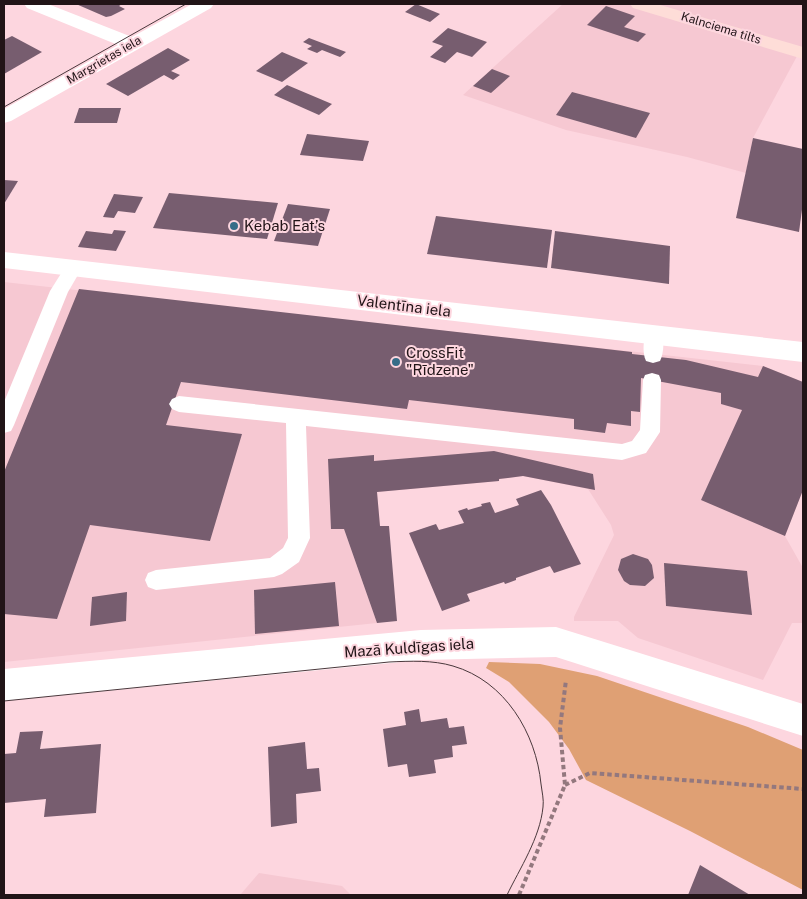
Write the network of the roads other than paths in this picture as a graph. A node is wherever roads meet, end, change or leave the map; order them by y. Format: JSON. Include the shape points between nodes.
{"nodes":[{"id":1,"x":33,"y":4,"type":"edge"},
{"id":2,"x":205,"y":4,"type":"edge"},
{"id":3,"x":639,"y":4,"type":"edge"},
{"id":4,"x":132,"y":44,"type":"junction"},
{"id":5,"x":803,"y":53,"type":"edge"},
{"id":6,"x":4,"y":117,"type":"edge"},
{"id":7,"x":4,"y":260,"type":"edge"},
{"id":8,"x":73,"y":268,"type":"junction"},
{"id":9,"x":803,"y":352,"type":"edge"},
{"id":10,"x":652,"y":380,"type":"dead end"},
{"id":11,"x":179,"y":404,"type":"dead end"},
{"id":12,"x":296,"y":417,"type":"junction"},
{"id":13,"x":4,"y":425,"type":"edge"},
{"id":14,"x":156,"y":580,"type":"dead end"},
{"id":15,"x":4,"y":685,"type":"edge"},
{"id":16,"x":803,"y":720,"type":"edge"}],
"edges":[{"from":1,"to":4,"type":"street"},
{"from":2,"to":4,"type":"street","name":"Margrietas iela"},
{"from":3,"to":5,"type":"main road","name":"Kalnciema tilts"},
{"from":4,"to":6,"type":"street","name":"Margrietas iela"},
{"from":7,"to":8,"type":"street","name":"Valentīna iela"},
{"from":8,"to":9,"type":"street","name":"Valentīna iela","via":[[654,345]]},
{"from":8,"to":13,"type":"lane","via":[[59,290]]},
{"from":10,"to":12,"type":"lane","via":[[650,432],[639,447],[622,452]]},
{"from":11,"to":12,"type":"lane"},
{"from":12,"to":14,"type":"lane","via":[[299,538],[292,555],[274,567]]},
{"from":15,"to":16,"type":"street","name":"Mazā Kuldīgas iela","via":[[421,645],[556,642]]}]}
